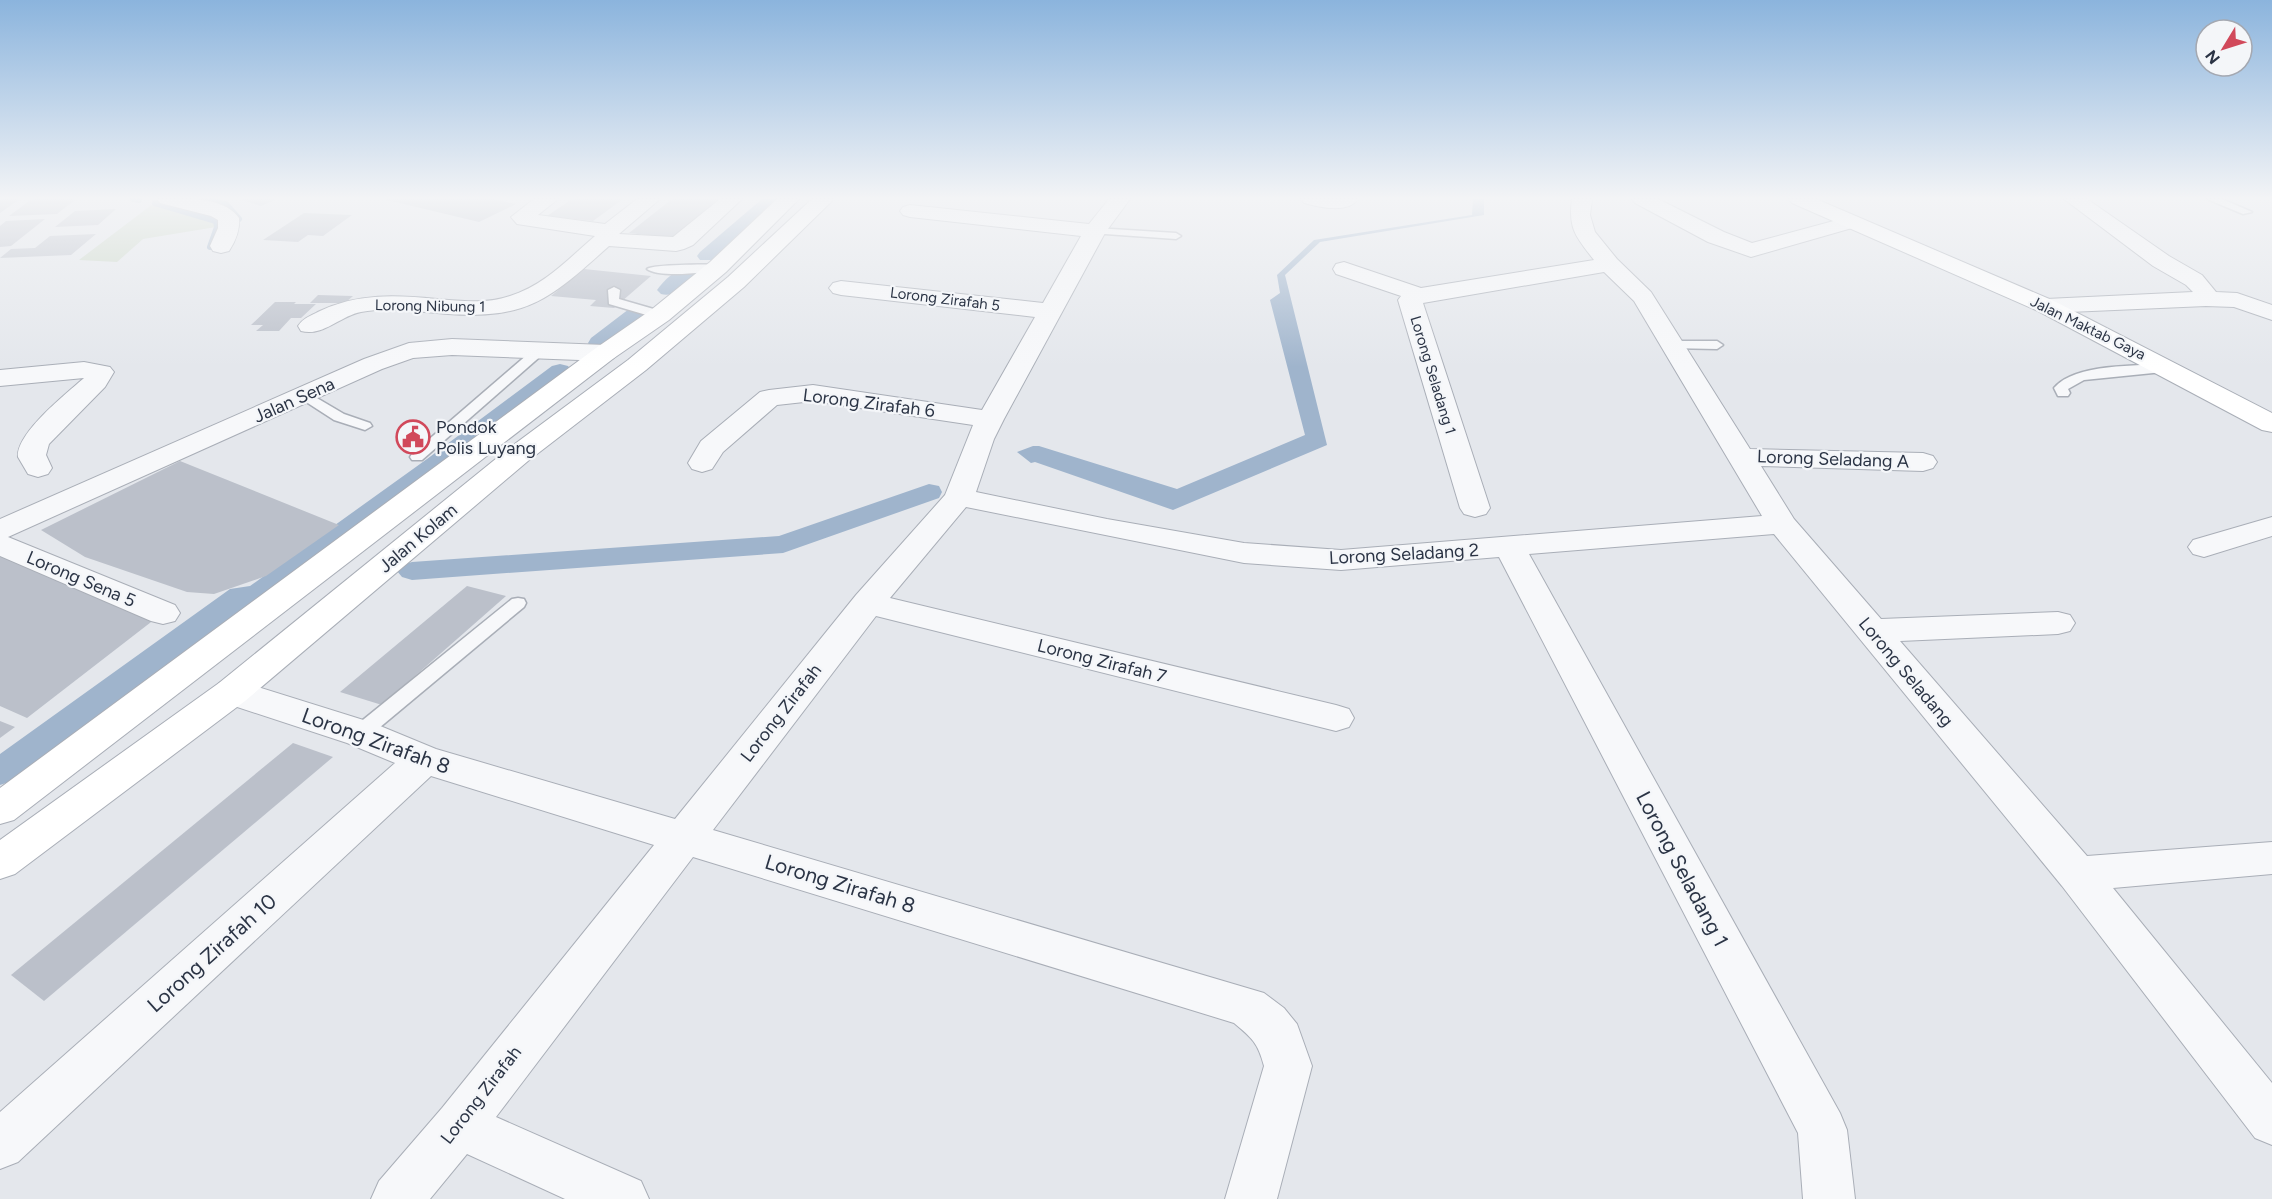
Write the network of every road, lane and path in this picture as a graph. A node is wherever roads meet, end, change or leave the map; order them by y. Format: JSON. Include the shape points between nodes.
{"nodes":[{"id":1,"x":583,"y":255,"type":"edge"},
{"id":2,"x":731,"y":255,"type":"edge"},
{"id":3,"x":765,"y":255,"type":"edge"},
{"id":4,"x":1081,"y":255,"type":"edge"},
{"id":5,"x":1602,"y":255,"type":"edge"},
{"id":6,"x":1734,"y":255,"type":"edge"},
{"id":7,"x":1928,"y":255,"type":"edge"},
{"id":8,"x":2153,"y":255,"type":"edge"},
{"id":9,"x":1714,"y":261,"type":"dead end"},
{"id":10,"x":1609,"y":264,"type":"junction"},
{"id":11,"x":718,"y":267,"type":"junction"},
{"id":12,"x":652,"y":269,"type":"dead end"},
{"id":13,"x":1344,"y":269,"type":"dead end"},
{"id":14,"x":842,"y":288,"type":"dead end"},
{"id":15,"x":614,"y":290,"type":"dead end"},
{"id":16,"x":1420,"y":295,"type":"junction"},
{"id":17,"x":2206,"y":299,"type":"junction"},
{"id":18,"x":2046,"y":306,"type":"junction"},
{"id":19,"x":1049,"y":311,"type":"junction"},
{"id":20,"x":2272,"y":313,"type":"edge"},
{"id":21,"x":310,"y":326,"type":"dead end"},
{"id":22,"x":664,"y":327,"type":"junction"},
{"id":23,"x":1672,"y":345,"type":"junction"},
{"id":24,"x":1717,"y":345,"type":"dead end"},
{"id":25,"x":539,"y":351,"type":"junction"},
{"id":26,"x":605,"y":353,"type":"junction"},
{"id":27,"x":2168,"y":368,"type":"junction"},
{"id":28,"x":0,"y":378,"type":"edge"},
{"id":29,"x":2063,"y":393,"type":"dead end"},
{"id":30,"x":305,"y":395,"type":"junction"},
{"id":31,"x":990,"y":419,"type":"junction"},
{"id":32,"x":2272,"y":424,"type":"edge"},
{"id":33,"x":365,"y":426,"type":"dead end"},
{"id":34,"x":417,"y":457,"type":"dead end"},
{"id":35,"x":1742,"y":457,"type":"junction"},
{"id":36,"x":1923,"y":462,"type":"dead end"},
{"id":37,"x":702,"y":463,"type":"dead end"},
{"id":38,"x":38,"y":468,"type":"dead end"},
{"id":39,"x":959,"y":497,"type":"junction"},
{"id":40,"x":1475,"y":508,"type":"dead end"},
{"id":41,"x":1782,"y":524,"type":"junction"},
{"id":42,"x":2272,"y":526,"type":"edge"},
{"id":43,"x":0,"y":530,"type":"edge"},
{"id":44,"x":0,"y":545,"type":"edge"},
{"id":45,"x":2204,"y":547,"type":"dead end"},
{"id":46,"x":1510,"y":548,"type":"junction"},
{"id":47,"x":518,"y":603,"type":"dead end"},
{"id":48,"x":868,"y":603,"type":"junction"},
{"id":49,"x":163,"y":613,"type":"dead end"},
{"id":50,"x":2058,"y":623,"type":"dead end"},
{"id":51,"x":1871,"y":631,"type":"junction"},
{"id":52,"x":232,"y":692,"type":"junction"},
{"id":53,"x":1335,"y":718,"type":"dead end"},
{"id":54,"x":360,"y":733,"type":"junction"},
{"id":55,"x":70,"y":756,"type":"junction"},
{"id":56,"x":424,"y":760,"type":"junction"},
{"id":57,"x":0,"y":810,"type":"edge"},
{"id":58,"x":683,"y":837,"type":"junction"},
{"id":59,"x":2272,"y":858,"type":"edge"},
{"id":60,"x":0,"y":862,"type":"edge"},
{"id":61,"x":2077,"y":874,"type":"junction"},
{"id":62,"x":2272,"y":1121,"type":"edge"},
{"id":63,"x":459,"y":1125,"type":"junction"},
{"id":64,"x":0,"y":1145,"type":"edge"},
{"id":65,"x":397,"y":1199,"type":"edge"},
{"id":66,"x":622,"y":1199,"type":"edge"},
{"id":67,"x":1251,"y":1199,"type":"edge"},
{"id":68,"x":1829,"y":1199,"type":"edge"}],
"edges":[{"from":1,"to":21,"type":"street","name":"Lorong Nibung 1","via":[[538,294],[518,302],[476,309],[359,306]]},
{"from":2,"to":11,"type":"main road","name":"Jalan Kolam"},
{"from":3,"to":22,"type":"main road","name":"Jalan Kolam","via":[[736,282]]},
{"from":4,"to":19,"type":"street","name":"Lorong Zirafah"},
{"from":5,"to":10,"type":"street","name":"Lorong Seladang"},
{"from":6,"to":9,"type":"street"},
{"from":7,"to":18,"type":"main road","name":"Jalan Maktab Gaya"},
{"from":8,"to":17,"type":"street","via":[[2194,280],[2204,290]]},
{"from":10,"to":16,"type":"street","name":"Lorong Seladang 1"},
{"from":10,"to":23,"type":"street","name":"Lorong Seladang","via":[[1643,297]]},
{"from":11,"to":12,"type":"lane"},
{"from":11,"to":22,"type":"main road","name":"Jalan Kolam"},
{"from":13,"to":16,"type":"street"},
{"from":14,"to":19,"type":"street","name":"Lorong Zirafah 5"},
{"from":15,"to":22,"type":"lane","via":[[613,301]]},
{"from":16,"to":40,"type":"street","name":"Lorong Seladang 1","via":[[1410,300]]},
{"from":17,"to":18,"type":"street"},
{"from":17,"to":20,"type":"street","via":[[2237,300]]},
{"from":18,"to":27,"type":"main road","name":"Jalan Maktab Gaya"},
{"from":19,"to":31,"type":"street","name":"Lorong Zirafah"},
{"from":22,"to":26,"type":"main road","name":"Jalan Kolam"},
{"from":22,"to":52,"type":"main road","name":"Jalan Kolam","via":[[518,455]]},
{"from":23,"to":24,"type":"lane"},
{"from":23,"to":35,"type":"street","name":"Lorong Seladang"},
{"from":25,"to":26,"type":"street","name":"Jalan Sena"},
{"from":25,"to":30,"type":"street","name":"Jalan Sena","via":[[422,349],[373,364]]},
{"from":25,"to":34,"type":"lane"},
{"from":26,"to":55,"type":"main road","name":"Jalan Kolam"},
{"from":27,"to":29,"type":"lane","via":[[2104,372],[2065,382]]},
{"from":27,"to":32,"type":"main road","name":"Jalan Maktab Gaya"},
{"from":28,"to":38,"type":"street","via":[[84,370],[101,372],[41,434],[32,448]]},
{"from":30,"to":33,"type":"lane","via":[[339,417]]},
{"from":30,"to":43,"type":"street","name":"Jalan Sena"},
{"from":31,"to":37,"type":"street","name":"Lorong Zirafah 6","via":[[813,393],[769,398],[711,447]]},
{"from":31,"to":39,"type":"street","name":"Lorong Zirafah"},
{"from":35,"to":36,"type":"street","name":"Lorong Seladang A"},
{"from":35,"to":41,"type":"street","name":"Lorong Seladang"},
{"from":39,"to":46,"type":"street","name":"Lorong Seladang 2","via":[[1244,553],[1341,560]]},
{"from":39,"to":48,"type":"street","name":"Lorong Zirafah"},
{"from":41,"to":46,"type":"street","name":"Lorong Seladang 2"},
{"from":41,"to":51,"type":"street","name":"Lorong Seladang"},
{"from":42,"to":45,"type":"street"},
{"from":44,"to":49,"type":"street","name":"Lorong Sena 5"},
{"from":46,"to":68,"type":"street","name":"Lorong Seladang 1","via":[[1822,1130]]},
{"from":47,"to":54,"type":"lane"},
{"from":48,"to":53,"type":"street","name":"Lorong Zirafah 7"},
{"from":48,"to":58,"type":"street","name":"Lorong Zirafah"},
{"from":50,"to":51,"type":"street"},
{"from":51,"to":61,"type":"street","name":"Lorong Seladang"},
{"from":52,"to":54,"type":"street","name":"Lorong Zirafah 8"},
{"from":52,"to":55,"type":"main road","via":[[194,701]]},
{"from":52,"to":60,"type":"main road","name":"Jalan Kolam"},
{"from":54,"to":56,"type":"street","name":"Lorong Zirafah 8"},
{"from":55,"to":57,"type":"main road","name":"Jalan Kolam"},
{"from":56,"to":58,"type":"street","name":"Lorong Zirafah 8"},
{"from":56,"to":64,"type":"street","name":"Lorong Zirafah 10"},
{"from":58,"to":63,"type":"street","name":"Lorong Zirafah"},
{"from":58,"to":67,"type":"street","name":"Lorong Zirafah 8","via":[[1248,1007],[1280,1039],[1288,1066]]},
{"from":59,"to":61,"type":"street"},
{"from":61,"to":62,"type":"street","name":"Lorong Seladang"},
{"from":63,"to":65,"type":"street","name":"Lorong Zirafah"},
{"from":63,"to":66,"type":"street"}]}
